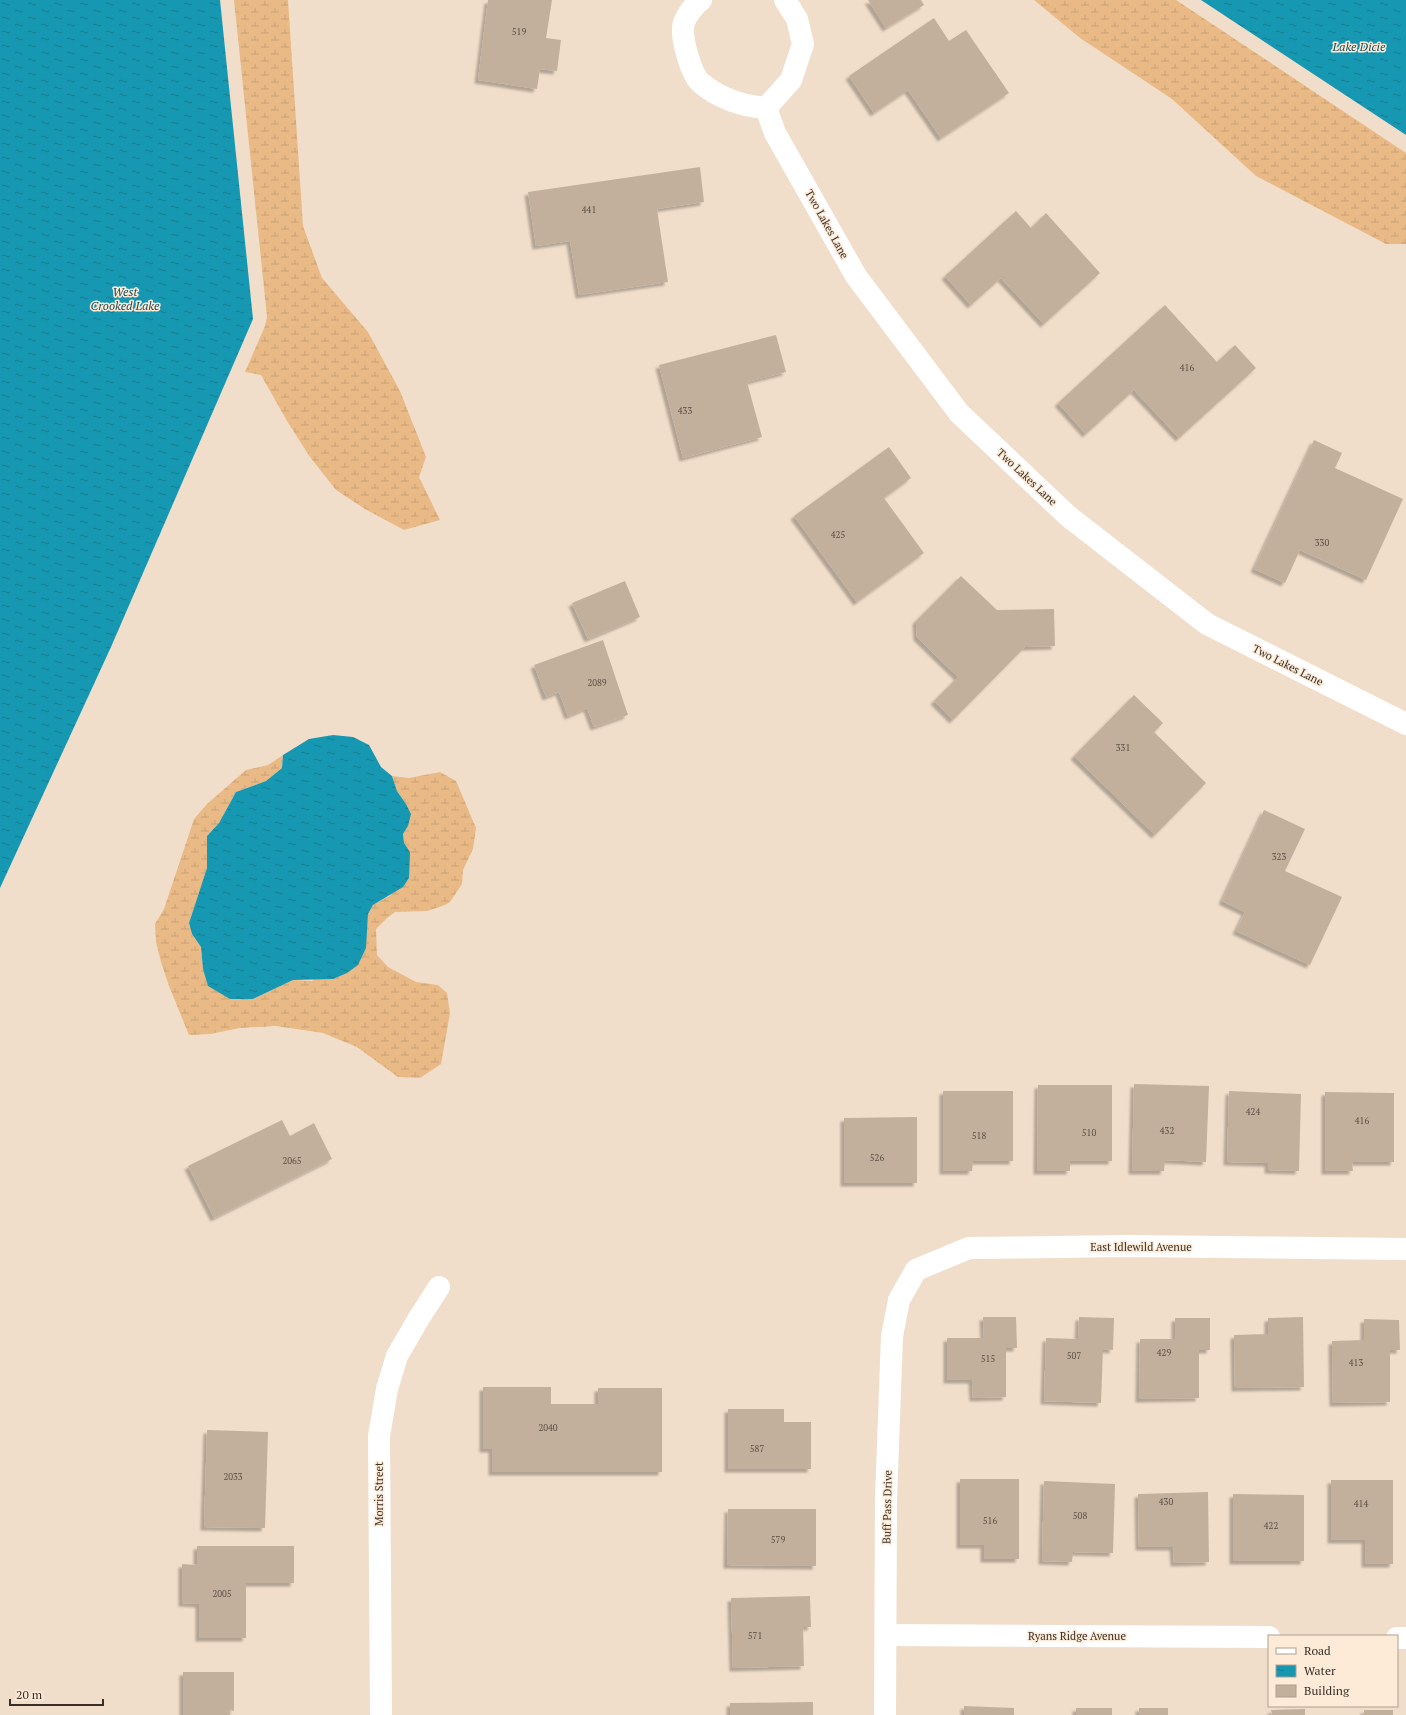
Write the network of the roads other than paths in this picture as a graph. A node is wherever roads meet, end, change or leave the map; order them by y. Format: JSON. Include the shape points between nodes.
{"nodes":[{"id":1,"x":701,"y":0,"type":"edge"},
{"id":2,"x":785,"y":0,"type":"edge"},
{"id":3,"x":766,"y":108,"type":"junction"},
{"id":4,"x":1406,"y":724,"type":"edge"},
{"id":5,"x":1406,"y":1249,"type":"edge"},
{"id":6,"x":439,"y":1287,"type":"dead end"},
{"id":7,"x":899,"y":1300,"type":"joint"},
{"id":8,"x":886,"y":1635,"type":"junction"},
{"id":9,"x":1268,"y":1637,"type":"edge"},
{"id":10,"x":381,"y":1715,"type":"edge"},
{"id":11,"x":885,"y":1715,"type":"edge"}],
"edges":[{"from":1,"to":3,"type":"street","via":[[695,4],[683,27],[686,55],[700,82],[732,102]]},
{"from":2,"to":3,"type":"street","via":[[797,19],[803,44],[791,80]]},
{"from":3,"to":4,"type":"street","name":"Two Lakes Lane","via":[[775,133],[856,276],[959,413],[1068,516],[1207,624]]},
{"from":5,"to":7,"type":"street","name":"East Idlewild Avenue","via":[[1127,1246],[969,1248],[916,1270]]},
{"from":6,"to":10,"type":"street","name":"Morris Street","via":[[397,1356],[387,1389],[379,1436]]},
{"from":7,"to":8,"type":"street","name":"Buff Pass Drive","via":[[892,1336],[886,1499]]},
{"from":8,"to":9,"type":"street","name":"Ryans Ridge Avenue"},
{"from":8,"to":11,"type":"street","name":"Buff Pass Drive"}]}
